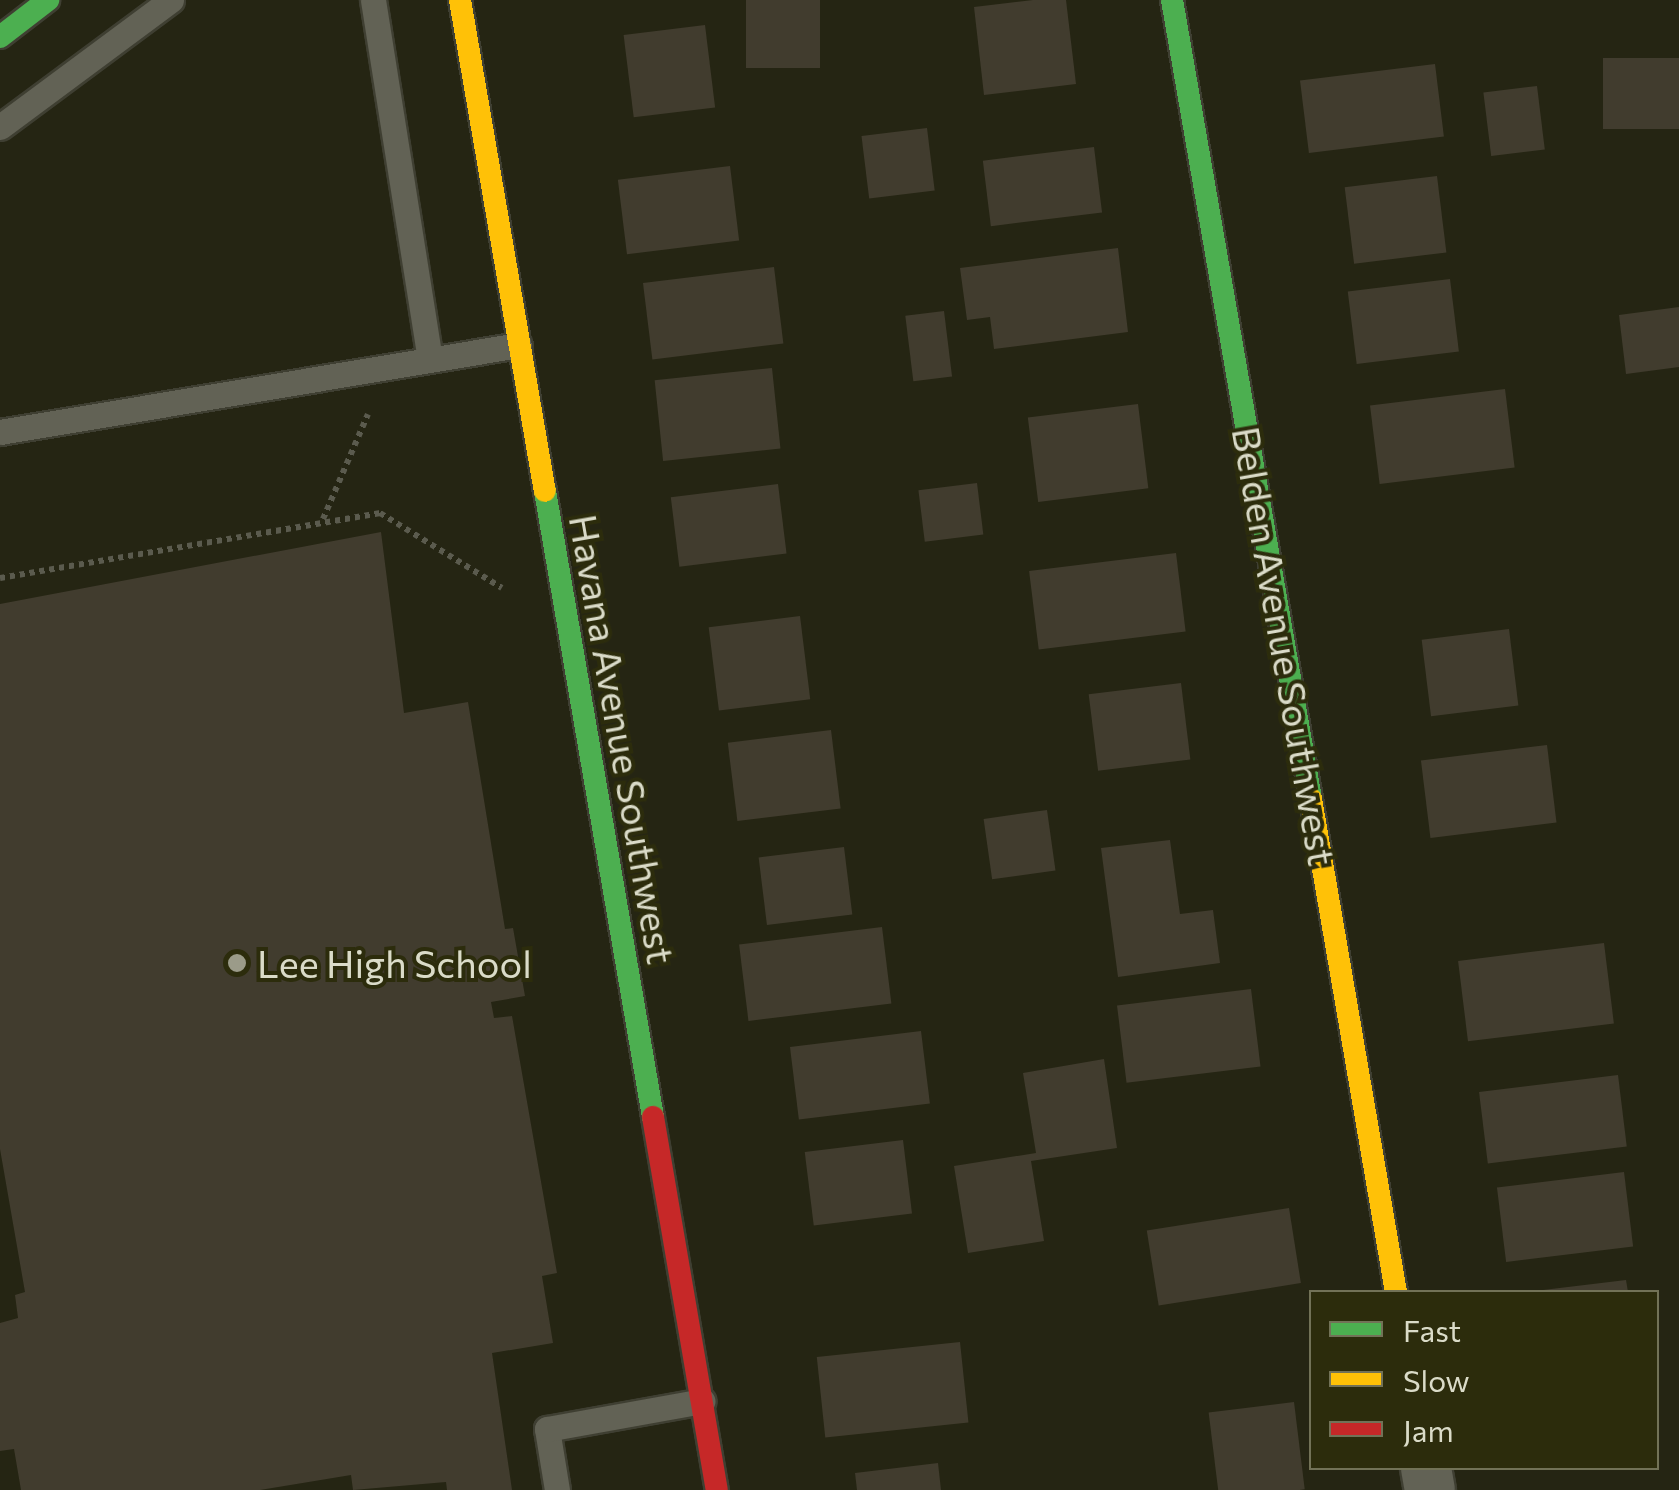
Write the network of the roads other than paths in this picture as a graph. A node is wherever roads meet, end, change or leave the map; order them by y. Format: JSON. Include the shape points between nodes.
{"nodes":[{"id":1,"x":48,"y":0,"type":"edge"},
{"id":2,"x":170,"y":0,"type":"edge"},
{"id":3,"x":373,"y":0,"type":"edge"},
{"id":4,"x":460,"y":0,"type":"edge"},
{"id":5,"x":1172,"y":0,"type":"edge"},
{"id":6,"x":0,"y":36,"type":"edge"},
{"id":7,"x":0,"y":127,"type":"edge"},
{"id":8,"x":519,"y":345,"type":"junction"},
{"id":9,"x":430,"y":358,"type":"junction"},
{"id":10,"x":0,"y":432,"type":"edge"},
{"id":11,"x":1396,"y":1290,"type":"edge"},
{"id":12,"x":702,"y":1401,"type":"junction"},
{"id":13,"x":556,"y":1490,"type":"edge"},
{"id":14,"x":717,"y":1490,"type":"edge"}],
"edges":[{"from":1,"to":6,"type":"street"},
{"from":2,"to":7,"type":"lane"},
{"from":3,"to":9,"type":"lane"},
{"from":4,"to":8,"type":"street","name":"Havana Avenue Southwest"},
{"from":5,"to":11,"type":"street","name":"Belden Avenue Southwest"},
{"from":8,"to":9,"type":"lane"},
{"from":8,"to":12,"type":"street","name":"Havana Avenue Southwest"},
{"from":9,"to":10,"type":"lane"},
{"from":12,"to":13,"type":"lane","via":[[547,1429]]},
{"from":12,"to":14,"type":"street","name":"Havana Avenue Southwest"}]}
